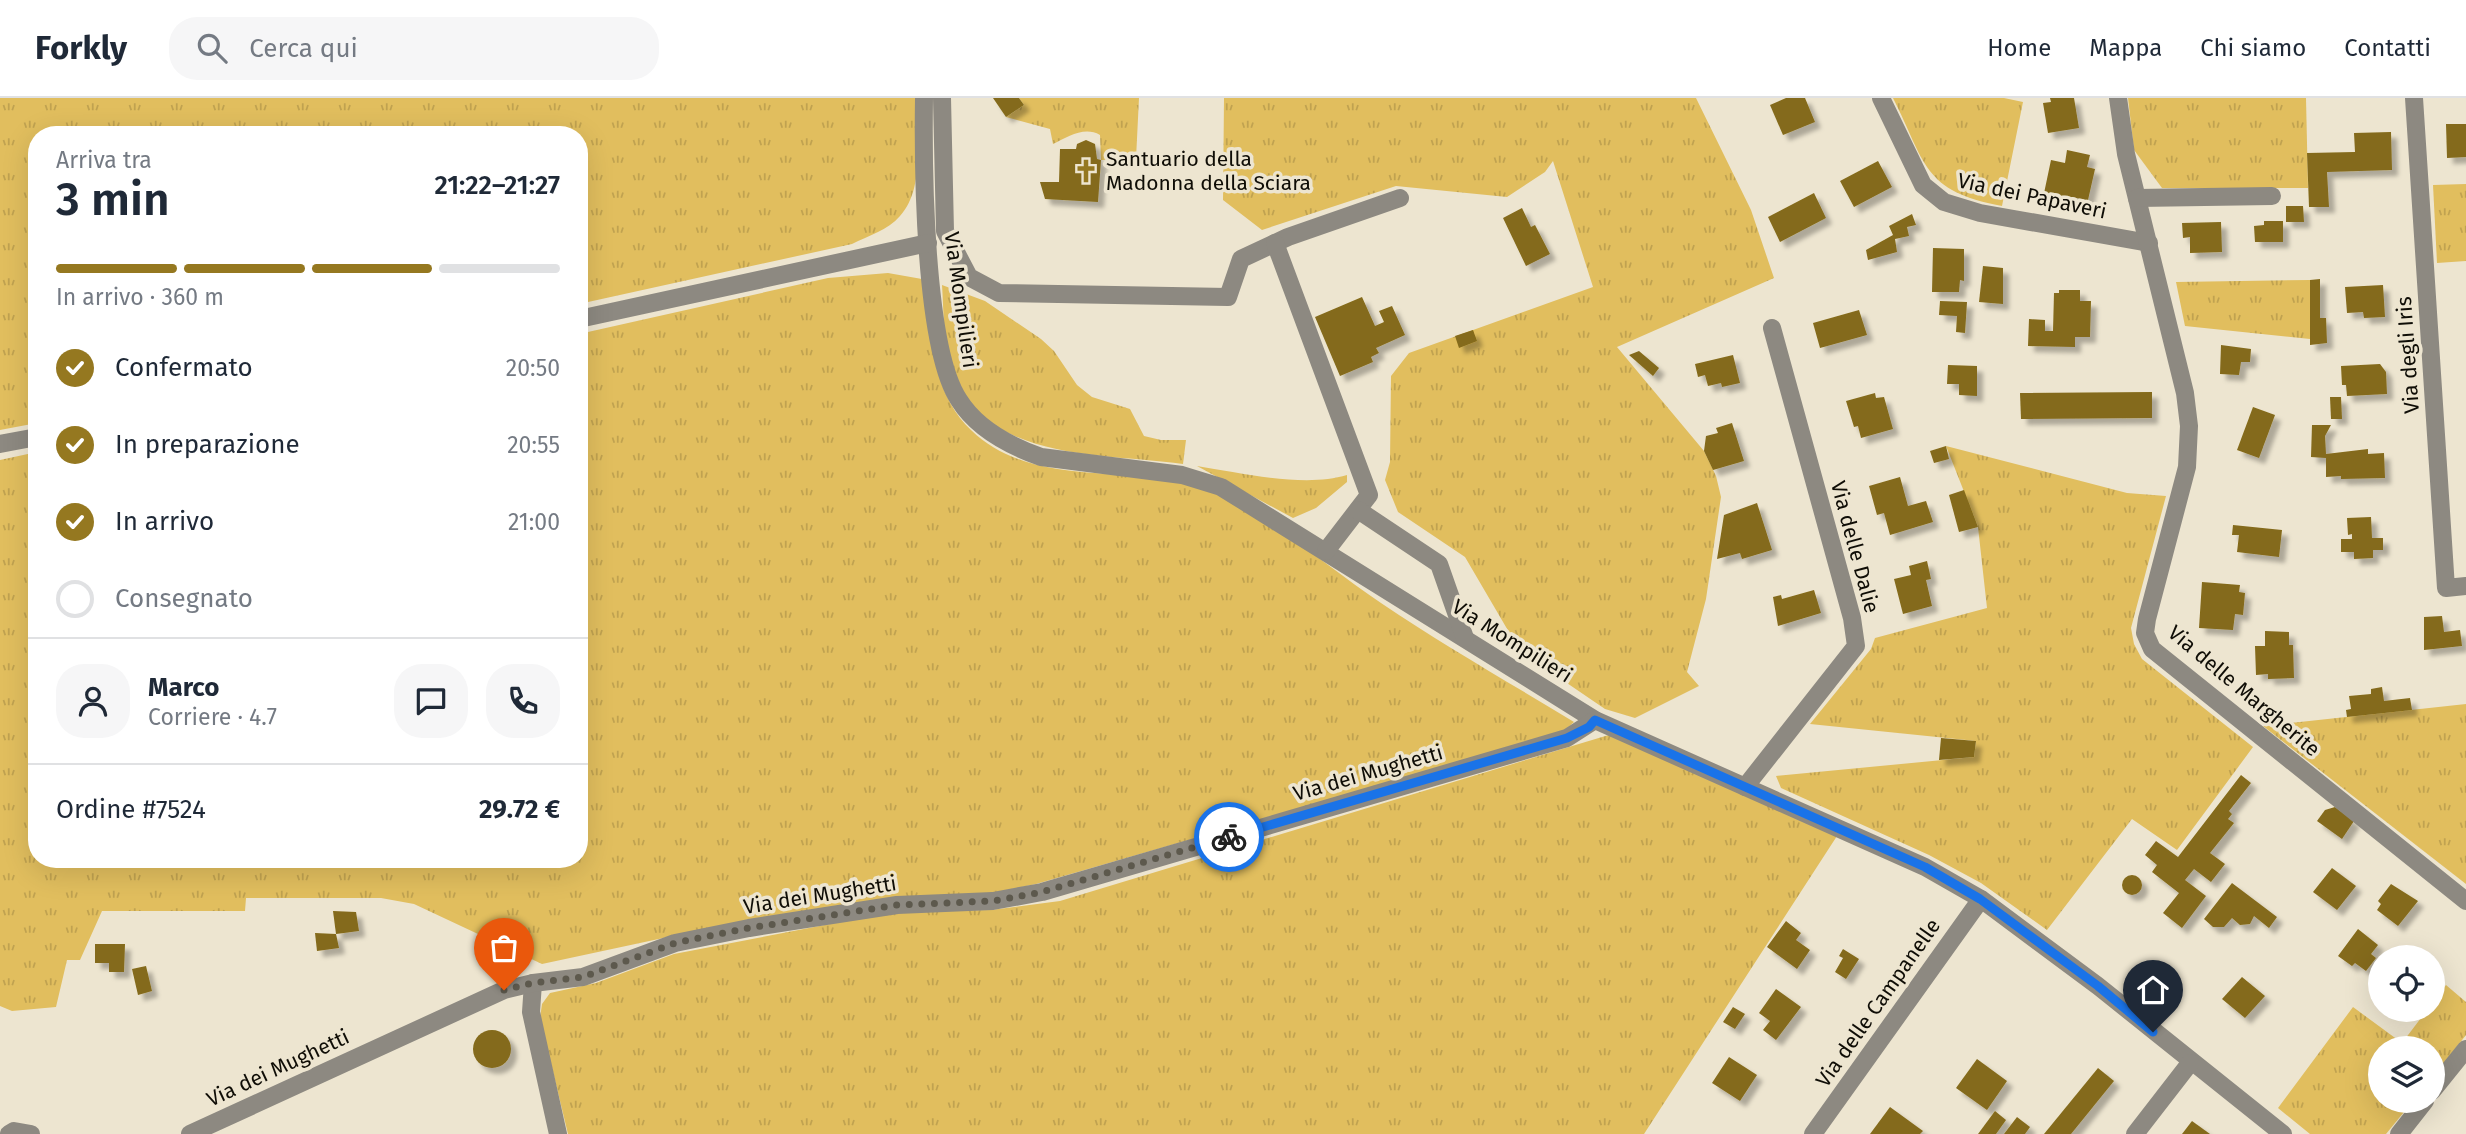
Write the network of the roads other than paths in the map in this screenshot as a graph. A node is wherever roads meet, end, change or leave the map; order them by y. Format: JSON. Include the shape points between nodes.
{"nodes":[{"id":1,"x":924,"y":98,"type":"edge"},
{"id":2,"x":942,"y":98,"type":"edge"},
{"id":3,"x":1881,"y":98,"type":"edge"},
{"id":4,"x":2118,"y":98,"type":"edge"},
{"id":5,"x":2414,"y":98,"type":"edge"},
{"id":6,"x":2272,"y":195,"type":"dead end"},
{"id":7,"x":1400,"y":198,"type":"dead end"},
{"id":8,"x":2137,"y":198,"type":"junction"},
{"id":9,"x":929,"y":243,"type":"junction"},
{"id":10,"x":1276,"y":243,"type":"junction"},
{"id":11,"x":2149,"y":243,"type":"junction"},
{"id":12,"x":588,"y":317,"type":"edge"},
{"id":13,"x":1772,"y":328,"type":"dead end"},
{"id":14,"x":28,"y":439,"type":"edge"},
{"id":15,"x":0,"y":444,"type":"edge"},
{"id":16,"x":1358,"y":510,"type":"junction"},
{"id":17,"x":1326,"y":551,"type":"junction"},
{"id":18,"x":2466,"y":586,"type":"edge"},
{"id":19,"x":1465,"y":638,"type":"junction"},
{"id":20,"x":1595,"y":720,"type":"junction"},
{"id":21,"x":1745,"y":787,"type":"junction"},
{"id":22,"x":1980,"y":899,"type":"junction"},
{"id":23,"x":2466,"y":901,"type":"edge"},
{"id":24,"x":533,"y":983,"type":"junction"},
{"id":25,"x":2466,"y":1049,"type":"edge"},
{"id":26,"x":2190,"y":1063,"type":"junction"},
{"id":27,"x":2445,"y":1075,"type":"edge"},
{"id":28,"x":2416,"y":1113,"type":"edge"},
{"id":29,"x":9,"y":1134,"type":"edge"},
{"id":30,"x":31,"y":1134,"type":"edge"},
{"id":31,"x":190,"y":1134,"type":"edge"},
{"id":32,"x":558,"y":1134,"type":"edge"},
{"id":33,"x":1813,"y":1134,"type":"edge"},
{"id":34,"x":2135,"y":1134,"type":"edge"},
{"id":35,"x":2283,"y":1134,"type":"edge"},
{"id":36,"x":2399,"y":1134,"type":"edge"}],
"edges":[{"from":1,"to":9,"type":"street","name":"Via Mompilieri"},
{"from":2,"to":10,"type":"street","via":[[945,231],[970,277],[999,293],[1228,298],[1241,259]]},
{"from":3,"to":11,"type":"street","name":"Via dei Papaveri","via":[[1923,185],[1944,202],[1980,213]]},
{"from":4,"to":8,"type":"street","name":"Via delle Margherite"},
{"from":5,"to":18,"type":"street","name":"Via degli Iris","via":[[2446,588]]},
{"from":6,"to":8,"type":"street"},
{"from":7,"to":10,"type":"street"},
{"from":8,"to":11,"type":"street","name":"Via delle Margherite"},
{"from":9,"to":12,"type":"street"},
{"from":9,"to":17,"type":"street","name":"Via Mompilieri","via":[[944,367],[960,402],[985,428],[1041,457],[1182,475],[1222,487]]},
{"from":10,"to":16,"type":"street","via":[[1369,495]]},
{"from":11,"to":23,"type":"street","name":"Via delle Margherite","via":[[2189,426],[2187,467],[2147,619],[2145,633],[2152,649]]},
{"from":13,"to":21,"type":"street","name":"Via delle Dalie","via":[[1856,646]]},
{"from":14,"to":15,"type":"street"},
{"from":16,"to":17,"type":"street"},
{"from":16,"to":19,"type":"street","via":[[1439,564]]},
{"from":17,"to":19,"type":"street","name":"Via Mompilieri"},
{"from":19,"to":20,"type":"street","name":"Via Mompilieri"},
{"from":20,"to":21,"type":"street","name":"Via Mompilieri"},
{"from":20,"to":24,"type":"street","name":"Via dei Mughetti","via":[[1567,738],[1042,892],[993,901],[897,905],[749,928],[675,943],[583,977]]},
{"from":21,"to":22,"type":"street","name":"Via Mompilieri","via":[[1925,867]]},
{"from":22,"to":26,"type":"street","name":"Via Mompilieri","via":[[2098,986]]},
{"from":22,"to":33,"type":"street","name":"Via delle Campanelle"},
{"from":24,"to":31,"type":"street","name":"Via dei Mughetti","via":[[504,990]]},
{"from":24,"to":32,"type":"street","via":[[531,1012]]},
{"from":25,"to":27,"type":"street"},
{"from":26,"to":34,"type":"street"},
{"from":26,"to":35,"type":"street","name":"Via Mompilieri"},
{"from":28,"to":36,"type":"street"},
{"from":29,"to":30,"type":"street"}]}
